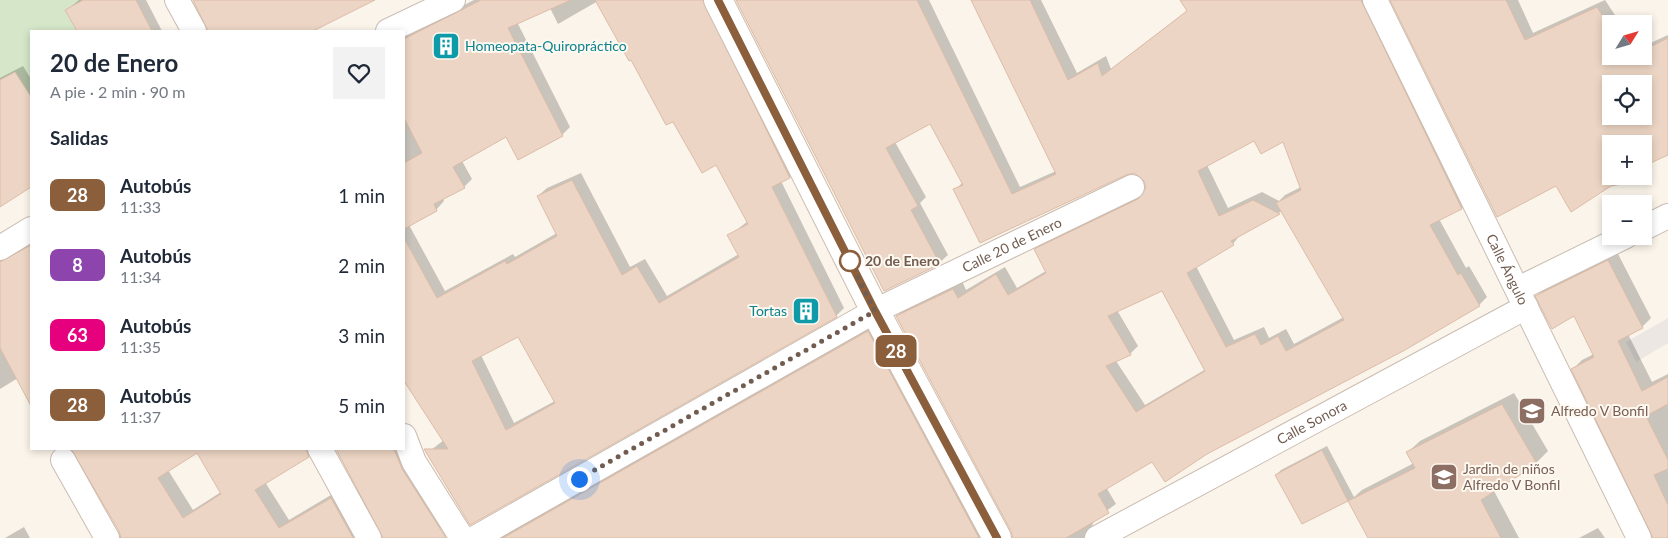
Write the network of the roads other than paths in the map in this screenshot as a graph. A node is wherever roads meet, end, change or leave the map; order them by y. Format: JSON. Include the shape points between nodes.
{"nodes":[{"id":1,"x":178,"y":0,"type":"edge"},
{"id":2,"x":453,"y":0,"type":"edge"},
{"id":3,"x":718,"y":0,"type":"edge"},
{"id":4,"x":1374,"y":0,"type":"edge"},
{"id":5,"x":193,"y":30,"type":"edge"},
{"id":6,"x":390,"y":30,"type":"edge"},
{"id":7,"x":1132,"y":187,"type":"dead end"},
{"id":8,"x":1668,"y":216,"type":"edge"},
{"id":9,"x":1652,"y":224,"type":"edge"},
{"id":10,"x":30,"y":230,"type":"edge"},
{"id":11,"x":1611,"y":245,"type":"edge"},
{"id":12,"x":0,"y":248,"type":"edge"},
{"id":13,"x":1522,"y":298,"type":"junction"},
{"id":14,"x":875,"y":311,"type":"junction"},
{"id":15,"x":405,"y":439,"type":"edge"},
{"id":16,"x":321,"y":450,"type":"edge"},
{"id":17,"x":63,"y":460,"type":"dead end"},
{"id":18,"x":107,"y":538,"type":"edge"},
{"id":19,"x":369,"y":538,"type":"edge"},
{"id":20,"x":462,"y":538,"type":"edge"},
{"id":21,"x":475,"y":538,"type":"edge"},
{"id":22,"x":997,"y":538,"type":"edge"},
{"id":23,"x":1097,"y":538,"type":"edge"},
{"id":24,"x":1639,"y":538,"type":"edge"}],
"edges":[{"from":1,"to":5,"type":"street"},
{"from":2,"to":6,"type":"street"},
{"from":3,"to":14,"type":"main road"},
{"from":4,"to":13,"type":"street","name":"Calle Ángulo"},
{"from":7,"to":14,"type":"street","name":"Calle 20 de Enero"},
{"from":8,"to":9,"type":"street"},
{"from":10,"to":12,"type":"street"},
{"from":11,"to":13,"type":"street","name":"Calle Sonora"},
{"from":13,"to":23,"type":"street","name":"Calle Sonora"},
{"from":13,"to":24,"type":"street","name":"Calle Ángulo"},
{"from":14,"to":21,"type":"street","name":"Calle 20 de Enero"},
{"from":14,"to":22,"type":"main road"},
{"from":15,"to":20,"type":"street","via":[[414,462]]},
{"from":16,"to":19,"type":"street"},
{"from":17,"to":18,"type":"street"}]}
